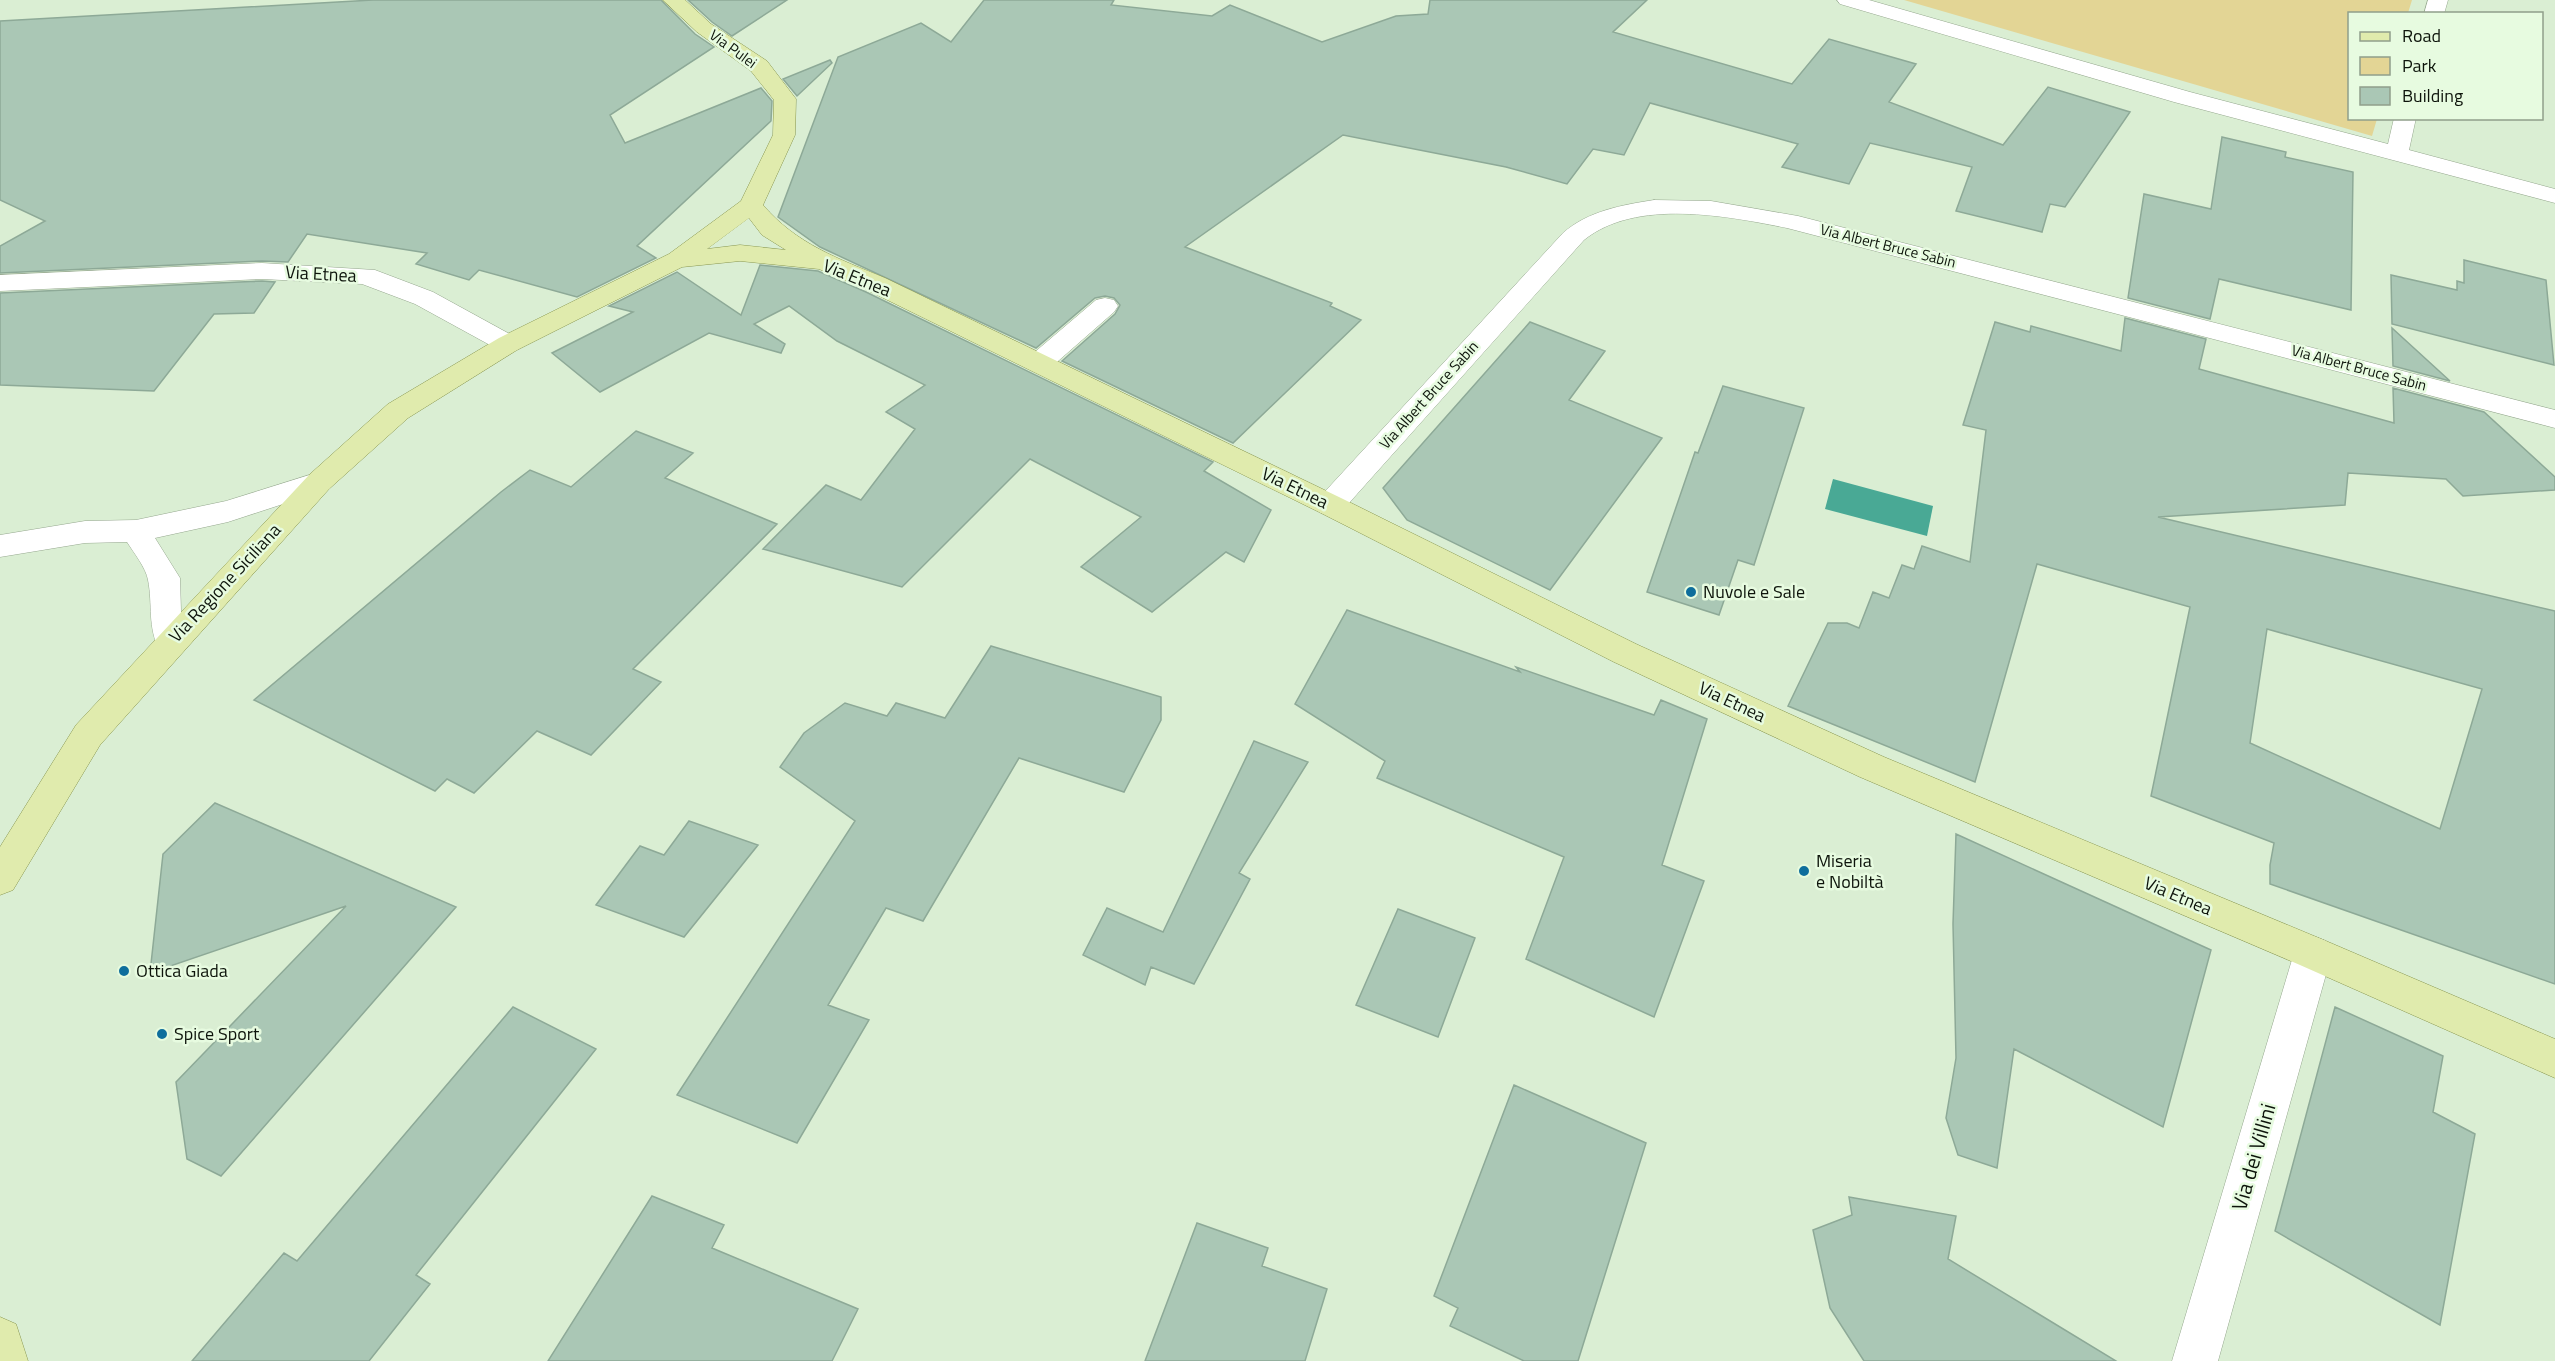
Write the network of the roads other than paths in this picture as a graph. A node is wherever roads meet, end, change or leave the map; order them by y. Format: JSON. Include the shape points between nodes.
{"nodes":[{"id":1,"x":673,"y":0,"type":"edge"},
{"id":2,"x":1847,"y":0,"type":"edge"},
{"id":3,"x":2405,"y":120,"type":"edge"},
{"id":4,"x":2397,"y":154,"type":"junction"},
{"id":5,"x":2555,"y":196,"type":"edge"},
{"id":6,"x":751,"y":205,"type":"junction"},
{"id":7,"x":676,"y":260,"type":"junction"},
{"id":8,"x":824,"y":262,"type":"junction"},
{"id":9,"x":0,"y":283,"type":"edge"},
{"id":10,"x":1105,"y":306,"type":"dead end"},
{"id":11,"x":508,"y":344,"type":"junction"},
{"id":12,"x":1039,"y":363,"type":"junction"},
{"id":13,"x":2555,"y":419,"type":"edge"},
{"id":14,"x":319,"y":482,"type":"junction"},
{"id":15,"x":1330,"y":505,"type":"junction"},
{"id":16,"x":136,"y":531,"type":"junction"},
{"id":17,"x":0,"y":546,"type":"edge"},
{"id":18,"x":171,"y":642,"type":"junction"},
{"id":19,"x":0,"y":879,"type":"edge"},
{"id":20,"x":2313,"y":953,"type":"junction"},
{"id":21,"x":2555,"y":1059,"type":"edge"},
{"id":22,"x":0,"y":1340,"type":"edge"},
{"id":23,"x":5,"y":1361,"type":"edge"},
{"id":24,"x":2195,"y":1361,"type":"edge"}],
"edges":[{"from":1,"to":6,"type":"main road","name":"Via Pulei","via":[[704,28],[759,66],[785,99],[784,135]]},
{"from":2,"to":4,"type":"street","via":[[2182,97]]},
{"from":3,"to":4,"type":"street"},
{"from":4,"to":5,"type":"street"},
{"from":6,"to":7,"type":"main road"},
{"from":6,"to":8,"type":"main road","via":[[771,230]]},
{"from":7,"to":8,"type":"main road","name":"Via Etnea","via":[[740,253]]},
{"from":7,"to":11,"type":"main road","name":"Via Etnea"},
{"from":8,"to":12,"type":"main road","name":"Via Etnea"},
{"from":9,"to":11,"type":"street","name":"Via Etnea","via":[[262,271],[366,276],[424,298]]},
{"from":10,"to":12,"type":"street"},
{"from":11,"to":14,"type":"main road","name":"Via Regione Siciliana","via":[[398,411]]},
{"from":12,"to":15,"type":"main road","name":"Via Etnea"},
{"from":13,"to":15,"type":"street","name":"Via Albert Bruce Sabin","via":[[1742,211],[1675,206],[1610,216],[1580,231]]},
{"from":14,"to":16,"type":"street","via":[[228,511]]},
{"from":14,"to":18,"type":"main road","name":"Via Regione Siciliana"},
{"from":15,"to":20,"type":"main road","name":"Via Etnea","via":[[1625,653],[1872,767]]},
{"from":16,"to":17,"type":"street","via":[[85,532]]},
{"from":16,"to":18,"type":"street","via":[[164,578]]},
{"from":18,"to":19,"type":"main road","name":"Via Regione Siciliana","via":[[88,735]]},
{"from":20,"to":21,"type":"main road","name":"Via Etnea"},
{"from":20,"to":24,"type":"street","name":"Via dei Villini"},
{"from":22,"to":23,"type":"main road"}]}
